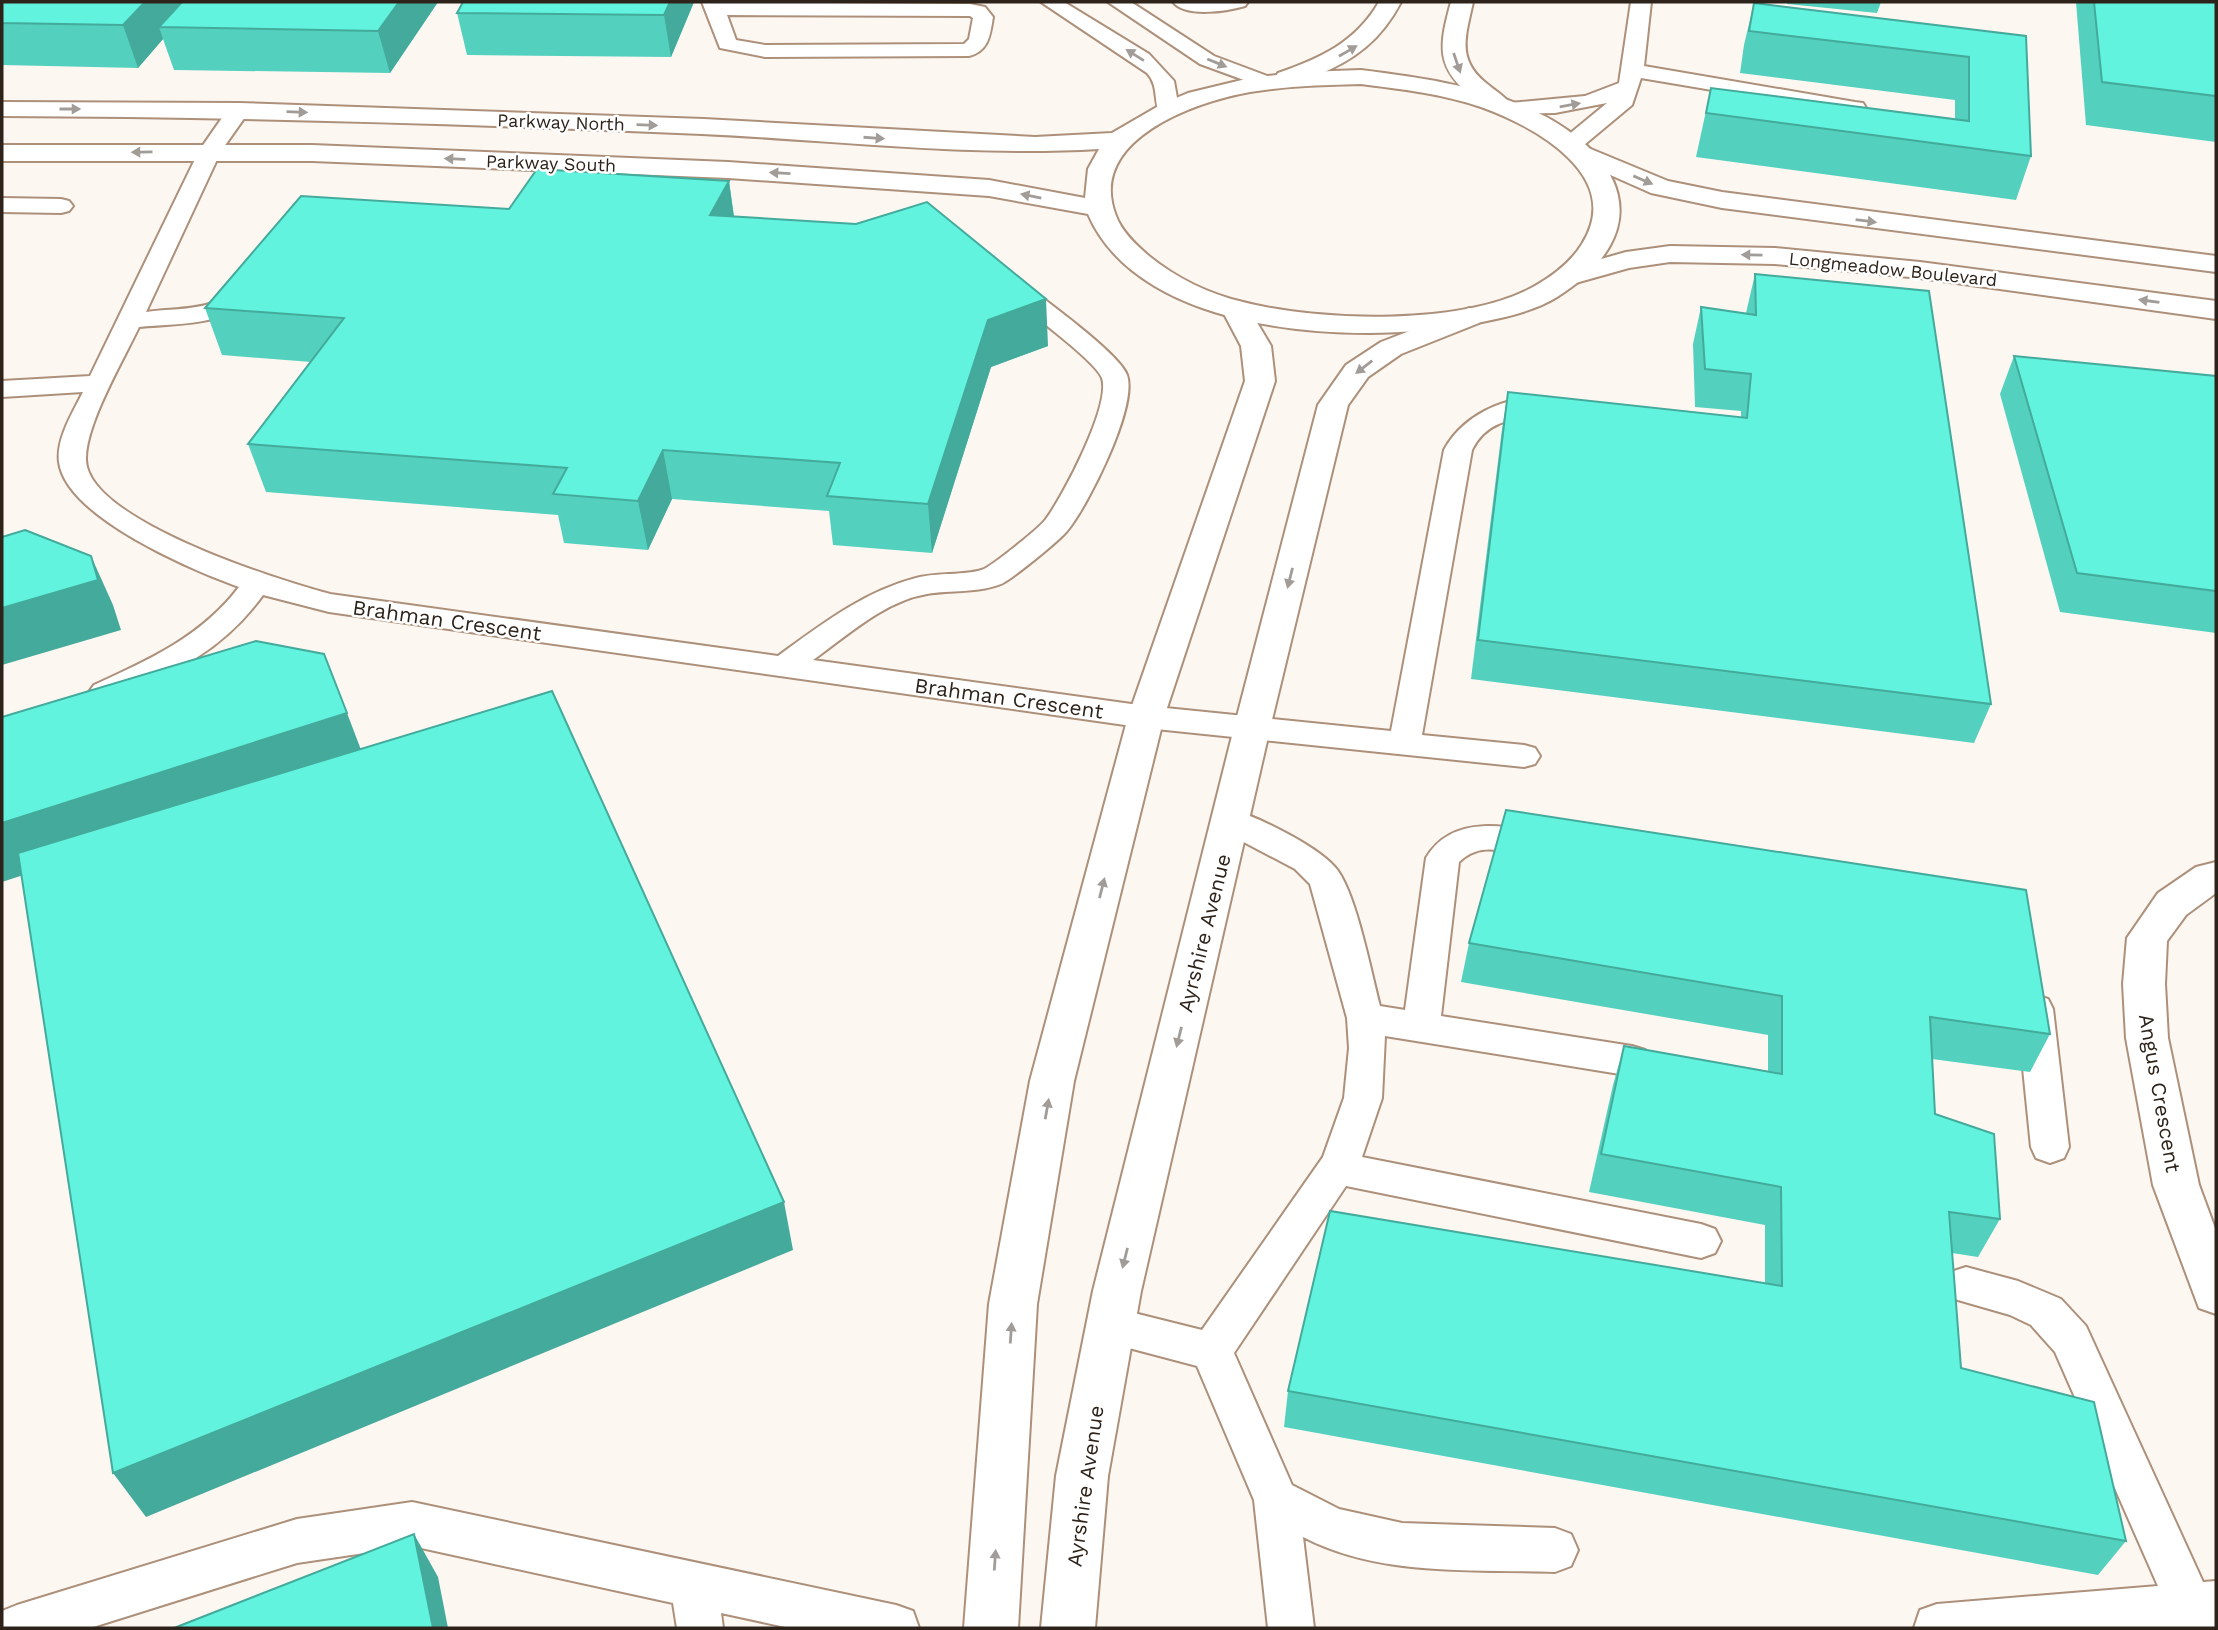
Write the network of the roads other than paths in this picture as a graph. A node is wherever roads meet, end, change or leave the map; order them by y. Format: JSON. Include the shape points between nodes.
{"nodes":[{"id":1,"x":1051,"y":2,"type":"edge"},
{"id":2,"x":1118,"y":2,"type":"edge"},
{"id":3,"x":1183,"y":2,"type":"edge"},
{"id":4,"x":1238,"y":2,"type":"edge"},
{"id":5,"x":1391,"y":2,"type":"edge"},
{"id":6,"x":1461,"y":2,"type":"edge"},
{"id":7,"x":1641,"y":2,"type":"edge"},
{"id":8,"x":713,"y":5,"type":"edge"},
{"id":9,"x":1631,"y":78,"type":"junction"},
{"id":10,"x":1275,"y":80,"type":"junction"},
{"id":11,"x":1504,"y":107,"type":"junction"},
{"id":12,"x":2,"y":109,"type":"edge"},
{"id":13,"x":1168,"y":109,"type":"junction"},
{"id":14,"x":239,"y":110,"type":"junction"},
{"id":15,"x":1881,"y":112,"type":"edge"},
{"id":16,"x":1119,"y":139,"type":"junction"},
{"id":17,"x":1575,"y":149,"type":"junction"},
{"id":18,"x":210,"y":151,"type":"junction"},
{"id":19,"x":2,"y":153,"type":"edge"},
{"id":20,"x":2,"y":205,"type":"edge"},
{"id":21,"x":61,"y":206,"type":"dead end"},
{"id":22,"x":1098,"y":208,"type":"junction"},
{"id":23,"x":2216,"y":264,"type":"edge"},
{"id":24,"x":264,"y":268,"type":"edge"},
{"id":25,"x":993,"y":272,"type":"edge"},
{"id":26,"x":1572,"y":276,"type":"junction"},
{"id":27,"x":1236,"y":310,"type":"junction"},
{"id":28,"x":2216,"y":310,"type":"edge"},
{"id":29,"x":1469,"y":317,"type":"junction"},
{"id":30,"x":130,"y":321,"type":"junction"},
{"id":31,"x":100,"y":383,"type":"junction"},
{"id":32,"x":2,"y":389,"type":"edge"},
{"id":33,"x":1575,"y":408,"type":"edge"},
{"id":34,"x":257,"y":583,"type":"junction"},
{"id":35,"x":783,"y":667,"type":"junction"},
{"id":36,"x":73,"y":704,"type":"edge"},
{"id":37,"x":1146,"y":717,"type":"junction"},
{"id":38,"x":1252,"y":728,"type":"junction"},
{"id":39,"x":1405,"y":743,"type":"junction"},
{"id":40,"x":1524,"y":756,"type":"dead end"},
{"id":41,"x":1230,"y":821,"type":"junction"},
{"id":42,"x":1569,"y":850,"type":"edge"},
{"id":43,"x":2216,"y":876,"type":"edge"},
{"id":44,"x":2032,"y":975,"type":"edge"},
{"id":45,"x":1365,"y":1018,"type":"junction"},
{"id":46,"x":1421,"y":1027,"type":"junction"},
{"id":47,"x":1632,"y":1061,"type":"edge"},
{"id":48,"x":2050,"y":1147,"type":"dead end"},
{"id":49,"x":1337,"y":1168,"type":"junction"},
{"id":50,"x":1701,"y":1241,"type":"dead end"},
{"id":51,"x":1966,"y":1285,"type":"dead end"},
{"id":52,"x":2216,"y":1293,"type":"edge"},
{"id":53,"x":1110,"y":1325,"type":"junction"},
{"id":54,"x":1212,"y":1351,"type":"junction"},
{"id":55,"x":1276,"y":1500,"type":"junction"},
{"id":56,"x":1555,"y":1550,"type":"dead end"},
{"id":57,"x":2203,"y":1605,"type":"edge"},
{"id":58,"x":696,"y":1606,"type":"edge"},
{"id":59,"x":1937,"y":1627,"type":"edge"},
{"id":60,"x":17,"y":1628,"type":"edge"},
{"id":61,"x":896,"y":1628,"type":"edge"},
{"id":62,"x":991,"y":1628,"type":"edge"},
{"id":63,"x":1068,"y":1628,"type":"edge"},
{"id":64,"x":1291,"y":1628,"type":"edge"}],
"edges":[{"from":13,"to":1,"type":"lane","one_way":true,"via":[[1167,88],[1145,61]]},
{"from":2,"to":10,"type":"lane","one_way":true,"via":[[1207,60]]},
{"from":3,"to":4,"type":"lane","via":[[1219,7]]},
{"from":10,"to":5,"type":"main road","one_way":true,"via":[[1322,65],[1355,48],[1374,31]]},
{"from":6,"to":11,"type":"main road","one_way":true,"via":[[1452,42],[1454,59],[1464,80]]},
{"from":7,"to":9,"type":"lane"},
{"from":8,"to":8,"type":"lane","via":[[970,10],[983,17],[979,41],[969,50],[765,51],[727,44]]},
{"from":11,"to":9,"type":"lane","one_way":true,"via":[[1557,107],[1594,100]]},
{"from":9,"to":15,"type":"lane"},
{"from":9,"to":17,"type":"lane","via":[[1624,100]]},
{"from":10,"to":11,"type":"main road","via":[[1361,77],[1421,85]]},
{"from":10,"to":13,"type":"main road","via":[[1226,89]]},
{"from":11,"to":17,"type":"main road","via":[[1545,127]]},
{"from":12,"to":14,"type":"main road","name":"Parkway North","one_way":true},
{"from":13,"to":16,"type":"main road"},
{"from":14,"to":16,"type":"main road","name":"Parkway North","one_way":true,"via":[[704,127],[998,145]]},
{"from":14,"to":18,"type":"lane","name":"Brahman Crescent"},
{"from":16,"to":22,"type":"main road","via":[[1098,173]]},
{"from":17,"to":23,"type":"main road","one_way":true,"via":[[1660,187],[1722,200]]},
{"from":17,"to":26,"type":"main road","via":[[1603,183],[1610,215],[1599,247]]},
{"from":18,"to":19,"type":"main road","name":"Parkway South","one_way":true},
{"from":22,"to":18,"type":"main road","name":"Parkway South","one_way":true,"via":[[989,188],[877,179]]},
{"from":18,"to":30,"type":"lane","name":"Brahman Crescent"},
{"from":20,"to":21,"type":"lane"},
{"from":22,"to":27,"type":"main road","via":[[1115,240],[1149,270]]},
{"from":24,"to":30,"type":"lane","via":[[233,301],[215,311]]},
{"from":25,"to":35,"type":"lane","via":[[1074,335],[1114,374],[1117,392],[1111,416],[1081,485],[1056,527],[992,577],[896,593],[859,613]]},
{"from":28,"to":26,"type":"main road","name":"Longmeadow Boulevard","one_way":true,"via":[[1920,270],[1775,256],[1670,254],[1626,260]]},
{"from":26,"to":29,"type":"main road","via":[[1528,300]]},
{"from":27,"to":29,"type":"main road","via":[[1331,325],[1402,326]]},
{"from":27,"to":37,"type":"main road","via":[[1256,346],[1260,381]]},
{"from":29,"to":38,"type":"main road","name":"Ayrshire Avenue","one_way":true,"via":[[1391,348],[1357,371],[1333,405]]},
{"from":30,"to":31,"type":"lane","name":"Brahman Crescent"},
{"from":31,"to":32,"type":"lane"},
{"from":31,"to":34,"type":"lane","name":"Brahman Crescent","via":[[75,447],[73,465],[82,486],[107,509],[161,543]]},
{"from":33,"to":39,"type":"lane","via":[[1506,411],[1474,424],[1459,447]]},
{"from":34,"to":35,"type":"lane","name":"Brahman Crescent","via":[[329,603]]},
{"from":34,"to":36,"type":"lane","via":[[233,615],[164,665]]},
{"from":35,"to":37,"type":"lane","name":"Brahman Crescent"},
{"from":37,"to":38,"type":"lane","name":"Brahman Crescent"},
{"from":62,"to":37,"type":"main road","one_way":true,"via":[[1013,1304],[1052,1081]]},
{"from":38,"to":39,"type":"lane","name":"Brahman Crescent"},
{"from":38,"to":41,"type":"main road","name":"Ayrshire Avenue"},
{"from":39,"to":40,"type":"lane","name":"Brahman Crescent"},
{"from":41,"to":45,"type":"lane","via":[[1307,860],[1325,878]]},
{"from":41,"to":53,"type":"main road","name":"Ayrshire Avenue","one_way":true},
{"from":42,"to":46,"type":"lane","via":[[1474,836],[1456,843],[1443,858]]},
{"from":43,"to":52,"type":"main road","name":"Angus Crescent","via":[[2172,904],[2147,939],[2144,984],[2147,1038],[2176,1185]]},
{"from":44,"to":48,"type":"lane"},
{"from":45,"to":46,"type":"lane"},
{"from":45,"to":49,"type":"lane","via":[[1368,1048],[1363,1098]]},
{"from":46,"to":47,"type":"lane"},
{"from":49,"to":50,"type":"lane"},
{"from":49,"to":54,"type":"lane"},
{"from":51,"to":57,"type":"lane","via":[[2046,1312],[2071,1339]]},
{"from":53,"to":54,"type":"lane"},
{"from":53,"to":63,"type":"main road","name":"Ayrshire Avenue","via":[[1082,1476]]},
{"from":54,"to":55,"type":"lane"},
{"from":55,"to":56,"type":"lane","via":[[1333,1529],[1402,1545]]},
{"from":55,"to":64,"type":"lane"},
{"from":57,"to":59,"type":"lane"},
{"from":58,"to":60,"type":"lane","via":[[412,1524],[296,1541]]},
{"from":58,"to":61,"type":"lane"}]}
